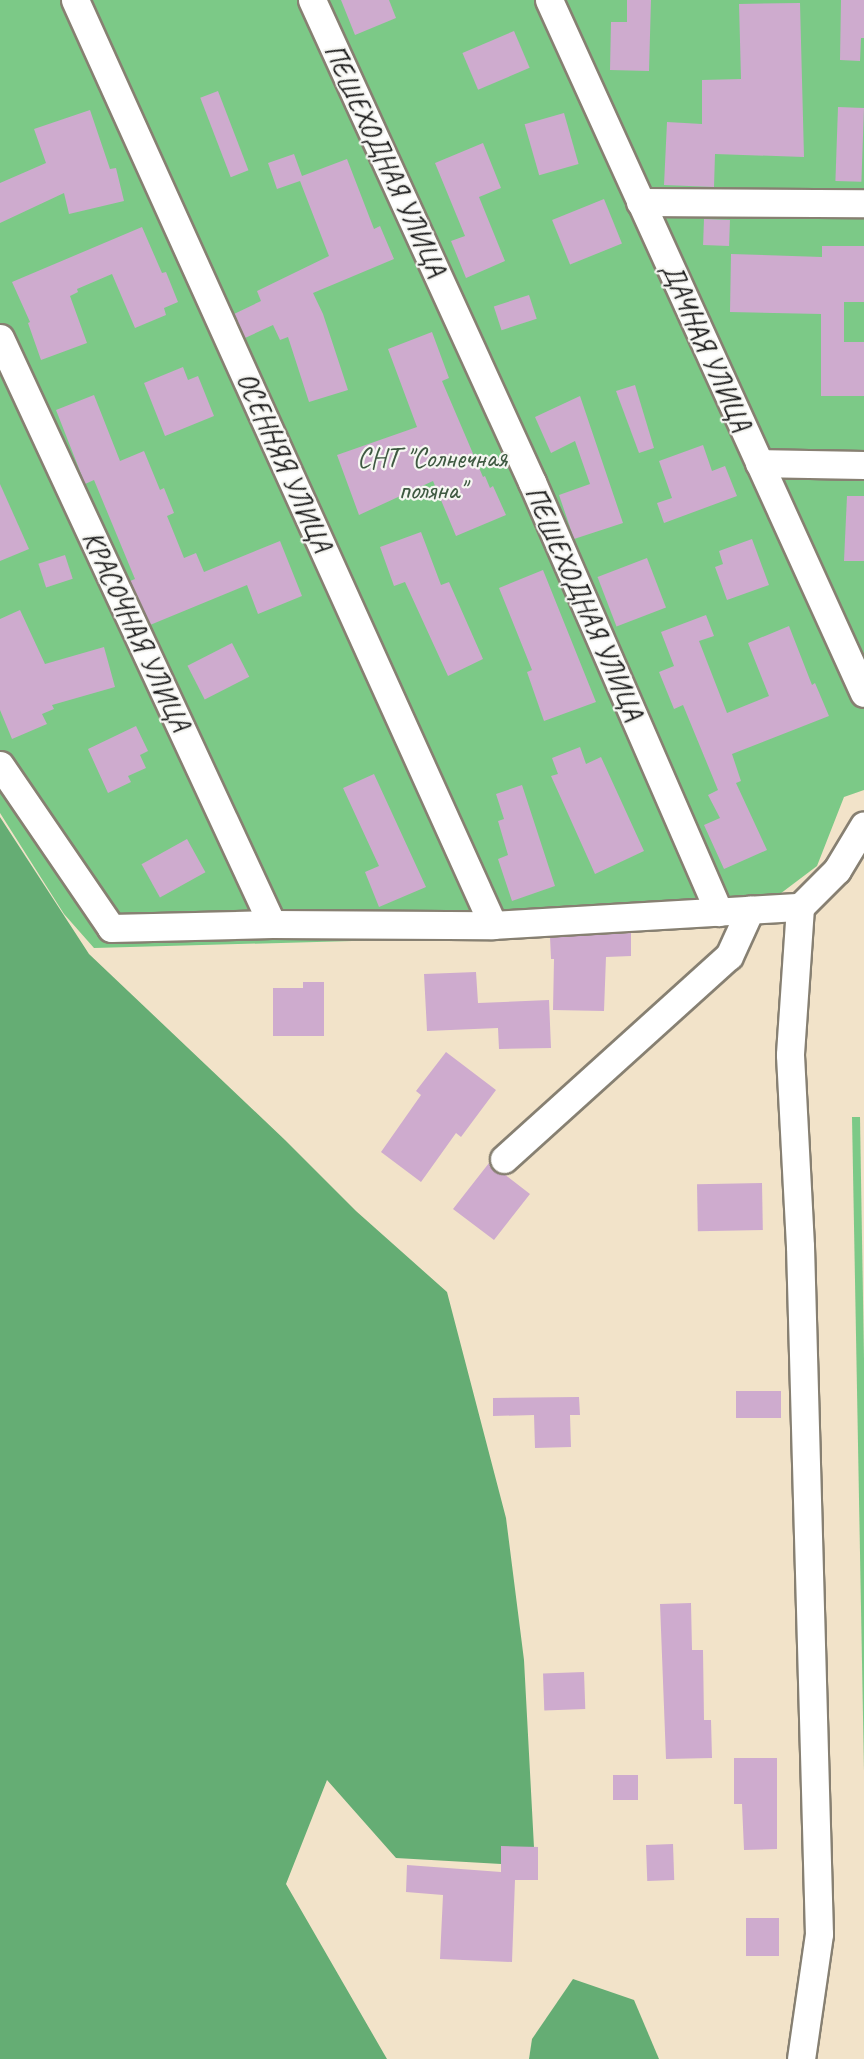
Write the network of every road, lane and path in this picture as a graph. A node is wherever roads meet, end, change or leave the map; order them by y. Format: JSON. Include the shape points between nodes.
{"nodes":[{"id":1,"x":75,"y":0,"type":"edge"},
{"id":2,"x":312,"y":0,"type":"edge"},
{"id":3,"x":549,"y":0,"type":"edge"},
{"id":4,"x":640,"y":202,"type":"junction"},
{"id":5,"x":864,"y":203,"type":"edge"},
{"id":6,"x":0,"y":338,"type":"edge"},
{"id":7,"x":759,"y":463,"type":"junction"},
{"id":8,"x":864,"y":465,"type":"edge"},
{"id":9,"x":864,"y":693,"type":"edge"},
{"id":10,"x":0,"y":765,"type":"edge"},
{"id":11,"x":864,"y":825,"type":"edge"},
{"id":12,"x":800,"y":907,"type":"junction"},
{"id":13,"x":750,"y":910,"type":"junction"},
{"id":14,"x":719,"y":912,"type":"junction"},
{"id":15,"x":272,"y":924,"type":"junction"},
{"id":16,"x":492,"y":925,"type":"junction"},
{"id":17,"x":504,"y":1160,"type":"dead end"},
{"id":18,"x":801,"y":2059,"type":"edge"}],
"edges":[{"from":1,"to":16,"type":"street","name":"ОСЕННЯЯ УЛИЦА"},
{"from":2,"to":14,"type":"street","name":"ПЕШЕХОДНАЯ УЛИЦА","via":[[527,471]]},
{"from":3,"to":4,"type":"street","name":"ДАЧНАЯ УЛИЦА"},
{"from":4,"to":5,"type":"street"},
{"from":4,"to":7,"type":"street","name":"ДАЧНАЯ УЛИЦА"},
{"from":6,"to":15,"type":"street","name":"КРАСОЧНАЯ УЛИЦА"},
{"from":7,"to":8,"type":"street"},
{"from":7,"to":9,"type":"street","name":"ДАЧНАЯ УЛИЦА"},
{"from":10,"to":15,"type":"street","via":[[111,927]]},
{"from":11,"to":12,"type":"street","via":[[837,870]]},
{"from":12,"to":13,"type":"street"},
{"from":12,"to":18,"type":"street","via":[[790,1054],[800,1246],[819,1934]]},
{"from":13,"to":14,"type":"street"},
{"from":13,"to":17,"type":"street","via":[[729,956]]},
{"from":14,"to":16,"type":"street"},
{"from":15,"to":16,"type":"street"}]}
